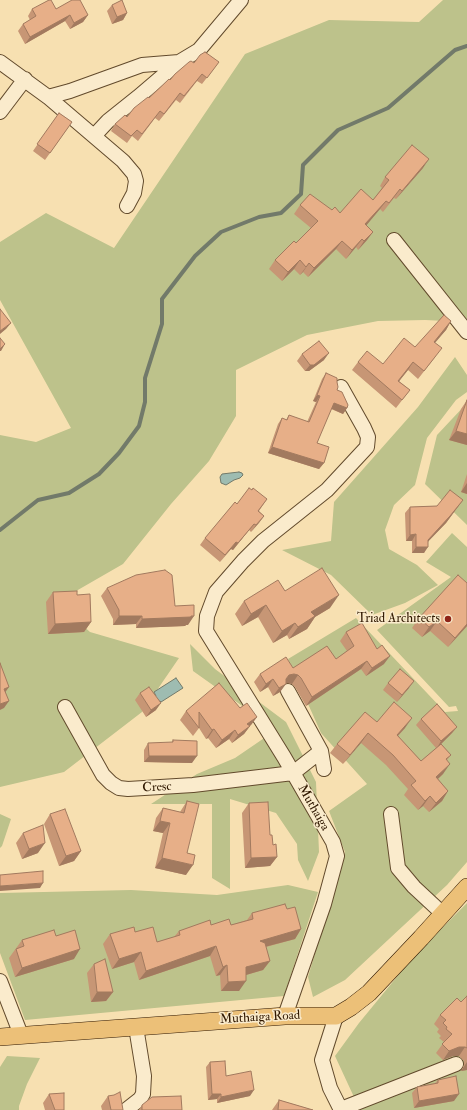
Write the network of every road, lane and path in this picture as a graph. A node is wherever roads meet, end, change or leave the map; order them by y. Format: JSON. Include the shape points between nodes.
{"nodes":[{"id":1,"x":241,"y":0,"type":"edge"},
{"id":2,"x":0,"y":62,"type":"edge"},
{"id":3,"x":179,"y":62,"type":"junction"},
{"id":4,"x":25,"y":79,"type":"junction"},
{"id":5,"x":48,"y":97,"type":"junction"},
{"id":6,"x":0,"y":112,"type":"edge"},
{"id":7,"x":94,"y":136,"type":"junction"},
{"id":8,"x":127,"y":206,"type":"dead end"},
{"id":9,"x":394,"y":240,"type":"dead end"},
{"id":10,"x":467,"y":332,"type":"edge"},
{"id":11,"x":341,"y":387,"type":"dead end"},
{"id":12,"x":288,"y":691,"type":"edge"},
{"id":13,"x":65,"y":707,"type":"dead end"},
{"id":14,"x":321,"y":751,"type":"junction"},
{"id":15,"x":324,"y":768,"type":"dead end"},
{"id":16,"x":292,"y":773,"type":"junction"},
{"id":17,"x":391,"y":814,"type":"dead end"},
{"id":18,"x":467,"y":887,"type":"edge"},
{"id":19,"x":443,"y":914,"type":"junction"},
{"id":20,"x":0,"y":981,"type":"edge"},
{"id":21,"x":285,"y":1016,"type":"junction"},
{"id":22,"x":336,"y":1016,"type":"junction"},
{"id":23,"x":136,"y":1027,"type":"junction"},
{"id":24,"x":21,"y":1035,"type":"junction"},
{"id":25,"x":0,"y":1037,"type":"edge"},
{"id":26,"x":456,"y":1064,"type":"dead end"},
{"id":27,"x":126,"y":1110,"type":"edge"},
{"id":28,"x":341,"y":1110,"type":"edge"}],
"edges":[{"from":1,"to":3,"type":"street","via":[[199,50]]},
{"from":2,"to":4,"type":"street"},
{"from":3,"to":5,"type":"street","via":[[142,65]]},
{"from":3,"to":7,"type":"street","via":[[108,121]]},
{"from":4,"to":5,"type":"street"},
{"from":4,"to":6,"type":"street"},
{"from":5,"to":7,"type":"street"},
{"from":7,"to":8,"type":"street","via":[[134,174],[134,194]]},
{"from":9,"to":10,"type":"street"},
{"from":11,"to":16,"type":"street","name":"Muthaiga","via":[[368,437],[367,446],[326,490],[243,561],[216,592],[207,616],[206,631]]},
{"from":12,"to":14,"type":"street"},
{"from":13,"to":16,"type":"street","name":"Cresc","via":[[103,776],[119,788],[193,785]]},
{"from":14,"to":15,"type":"street"},
{"from":14,"to":16,"type":"street"},
{"from":16,"to":21,"type":"street","name":"Muthaiga","via":[[332,842],[337,856],[324,904]]},
{"from":17,"to":19,"type":"street","via":[[398,868]]},
{"from":18,"to":19,"type":"main road"},
{"from":19,"to":22,"type":"main road","via":[[369,994]]},
{"from":20,"to":24,"type":"street"},
{"from":21,"to":22,"type":"main road","name":"Muthaiga Road"},
{"from":21,"to":23,"type":"main road","name":"Muthaiga Road"},
{"from":22,"to":28,"type":"street","via":[[322,1060],[330,1088]]},
{"from":23,"to":24,"type":"main road","name":"Muthaiga Road"},
{"from":23,"to":27,"type":"street","via":[[144,1076],[142,1094],[140,1099]]},
{"from":24,"to":25,"type":"main road","name":"Muthaiga Road"},
{"from":26,"to":28,"type":"street"}]}
